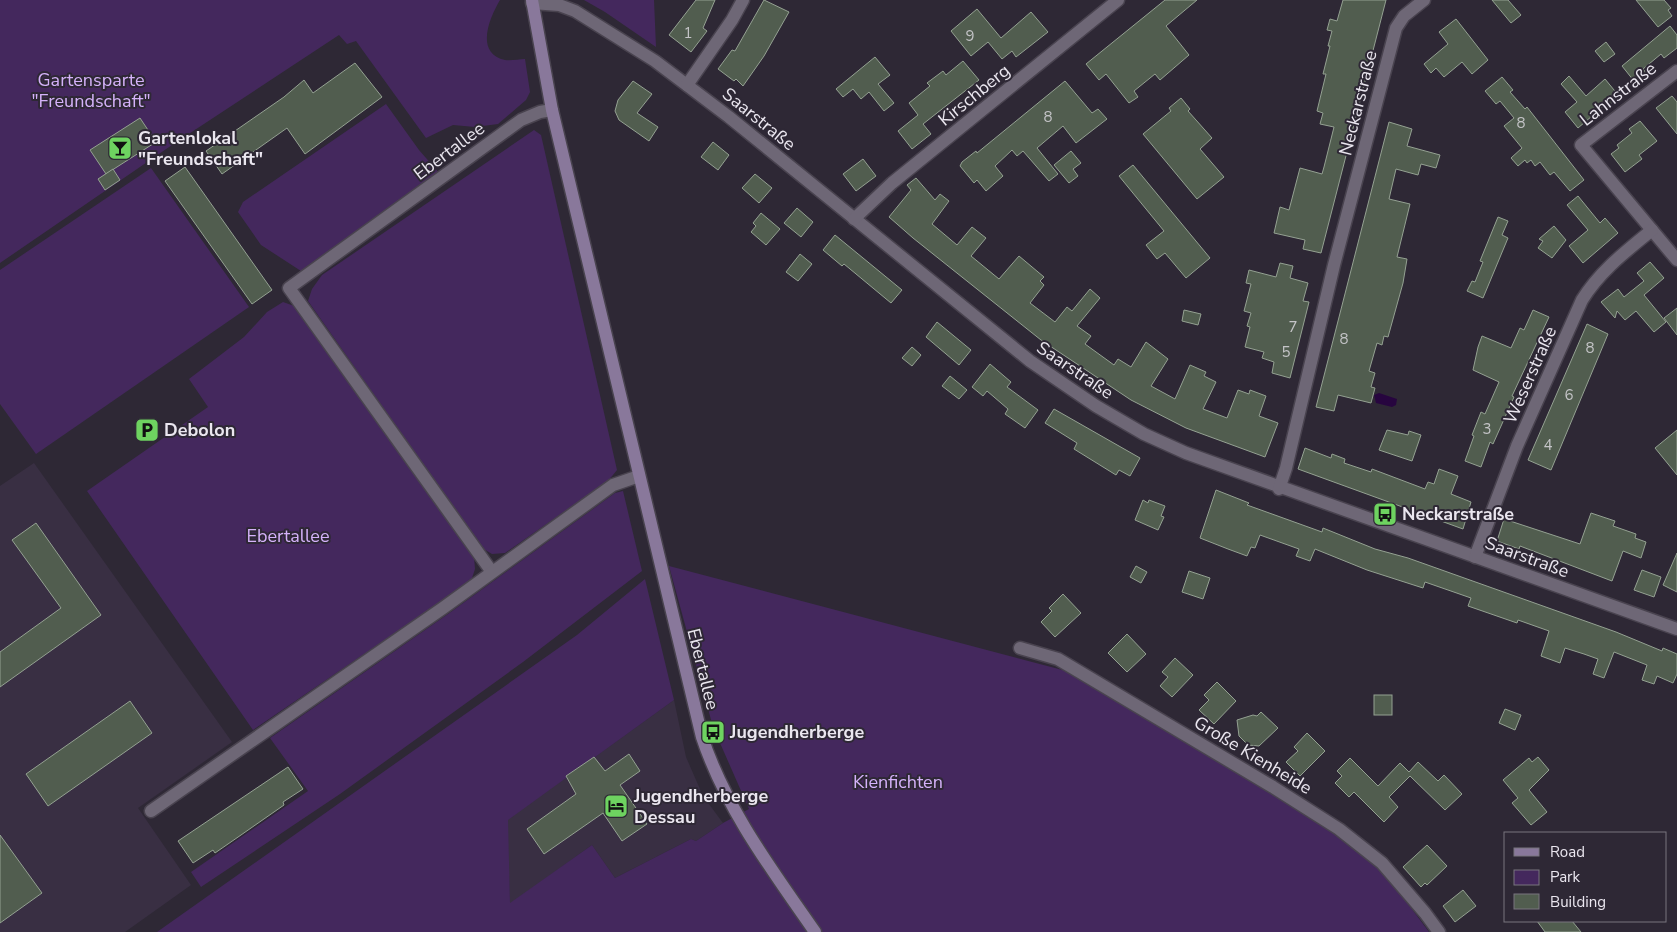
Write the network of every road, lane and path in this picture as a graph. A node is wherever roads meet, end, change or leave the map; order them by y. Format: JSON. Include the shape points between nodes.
{"nodes":[{"id":1,"x":743,"y":0,"type":"edge"},
{"id":2,"x":1118,"y":0,"type":"edge"},
{"id":3,"x":1424,"y":0,"type":"edge"},
{"id":4,"x":532,"y":2,"type":"edge"},
{"id":5,"x":1677,"y":71,"type":"edge"},
{"id":6,"x":687,"y":85,"type":"junction"},
{"id":7,"x":552,"y":110,"type":"junction"},
{"id":8,"x":854,"y":219,"type":"junction"},
{"id":9,"x":1652,"y":230,"type":"junction"},
{"id":10,"x":1677,"y":260,"type":"edge"},
{"id":11,"x":639,"y":476,"type":"junction"},
{"id":12,"x":1279,"y":488,"type":"junction"},
{"id":13,"x":1475,"y":557,"type":"junction"},
{"id":14,"x":492,"y":572,"type":"junction"},
{"id":15,"x":1677,"y":629,"type":"edge"},
{"id":16,"x":1020,"y":648,"type":"dead end"},
{"id":17,"x":151,"y":812,"type":"dead end"},
{"id":18,"x":815,"y":932,"type":"edge"},
{"id":19,"x":1439,"y":932,"type":"edge"}],
"edges":[{"from":1,"to":6,"type":"street"},
{"from":2,"to":8,"type":"street","name":"Kirschberg","via":[[892,184]]},
{"from":3,"to":12,"type":"street","name":"Neckarstraße","via":[[1404,16],[1396,28]]},
{"from":4,"to":6,"type":"street","name":"Saarstraße","via":[[575,11]]},
{"from":4,"to":7,"type":"street","name":"Ebertallee"},
{"from":5,"to":9,"type":"street","name":"Lahnstraße","via":[[1581,145]]},
{"from":6,"to":8,"type":"street","name":"Saarstraße"},
{"from":7,"to":11,"type":"street","name":"Ebertallee"},
{"from":7,"to":14,"type":"street","name":"Ebertallee","via":[[521,120],[289,288]]},
{"from":8,"to":12,"type":"street","name":"Saarstraße","via":[[1070,390],[1162,443]]},
{"from":9,"to":10,"type":"street"},
{"from":9,"to":13,"type":"street","name":"Weserstraße","via":[[1607,268],[1582,300],[1517,446]]},
{"from":11,"to":14,"type":"street","via":[[613,485]]},
{"from":11,"to":18,"type":"street","name":"Ebertallee","via":[[692,701],[710,760],[739,819]]},
{"from":12,"to":13,"type":"street","name":"Saarstraße"},
{"from":13,"to":15,"type":"street","name":"Saarstraße"},
{"from":14,"to":17,"type":"street"},
{"from":16,"to":19,"type":"street","name":"Große Kienheide","via":[[1058,659],[1339,829],[1382,863]]}]}
